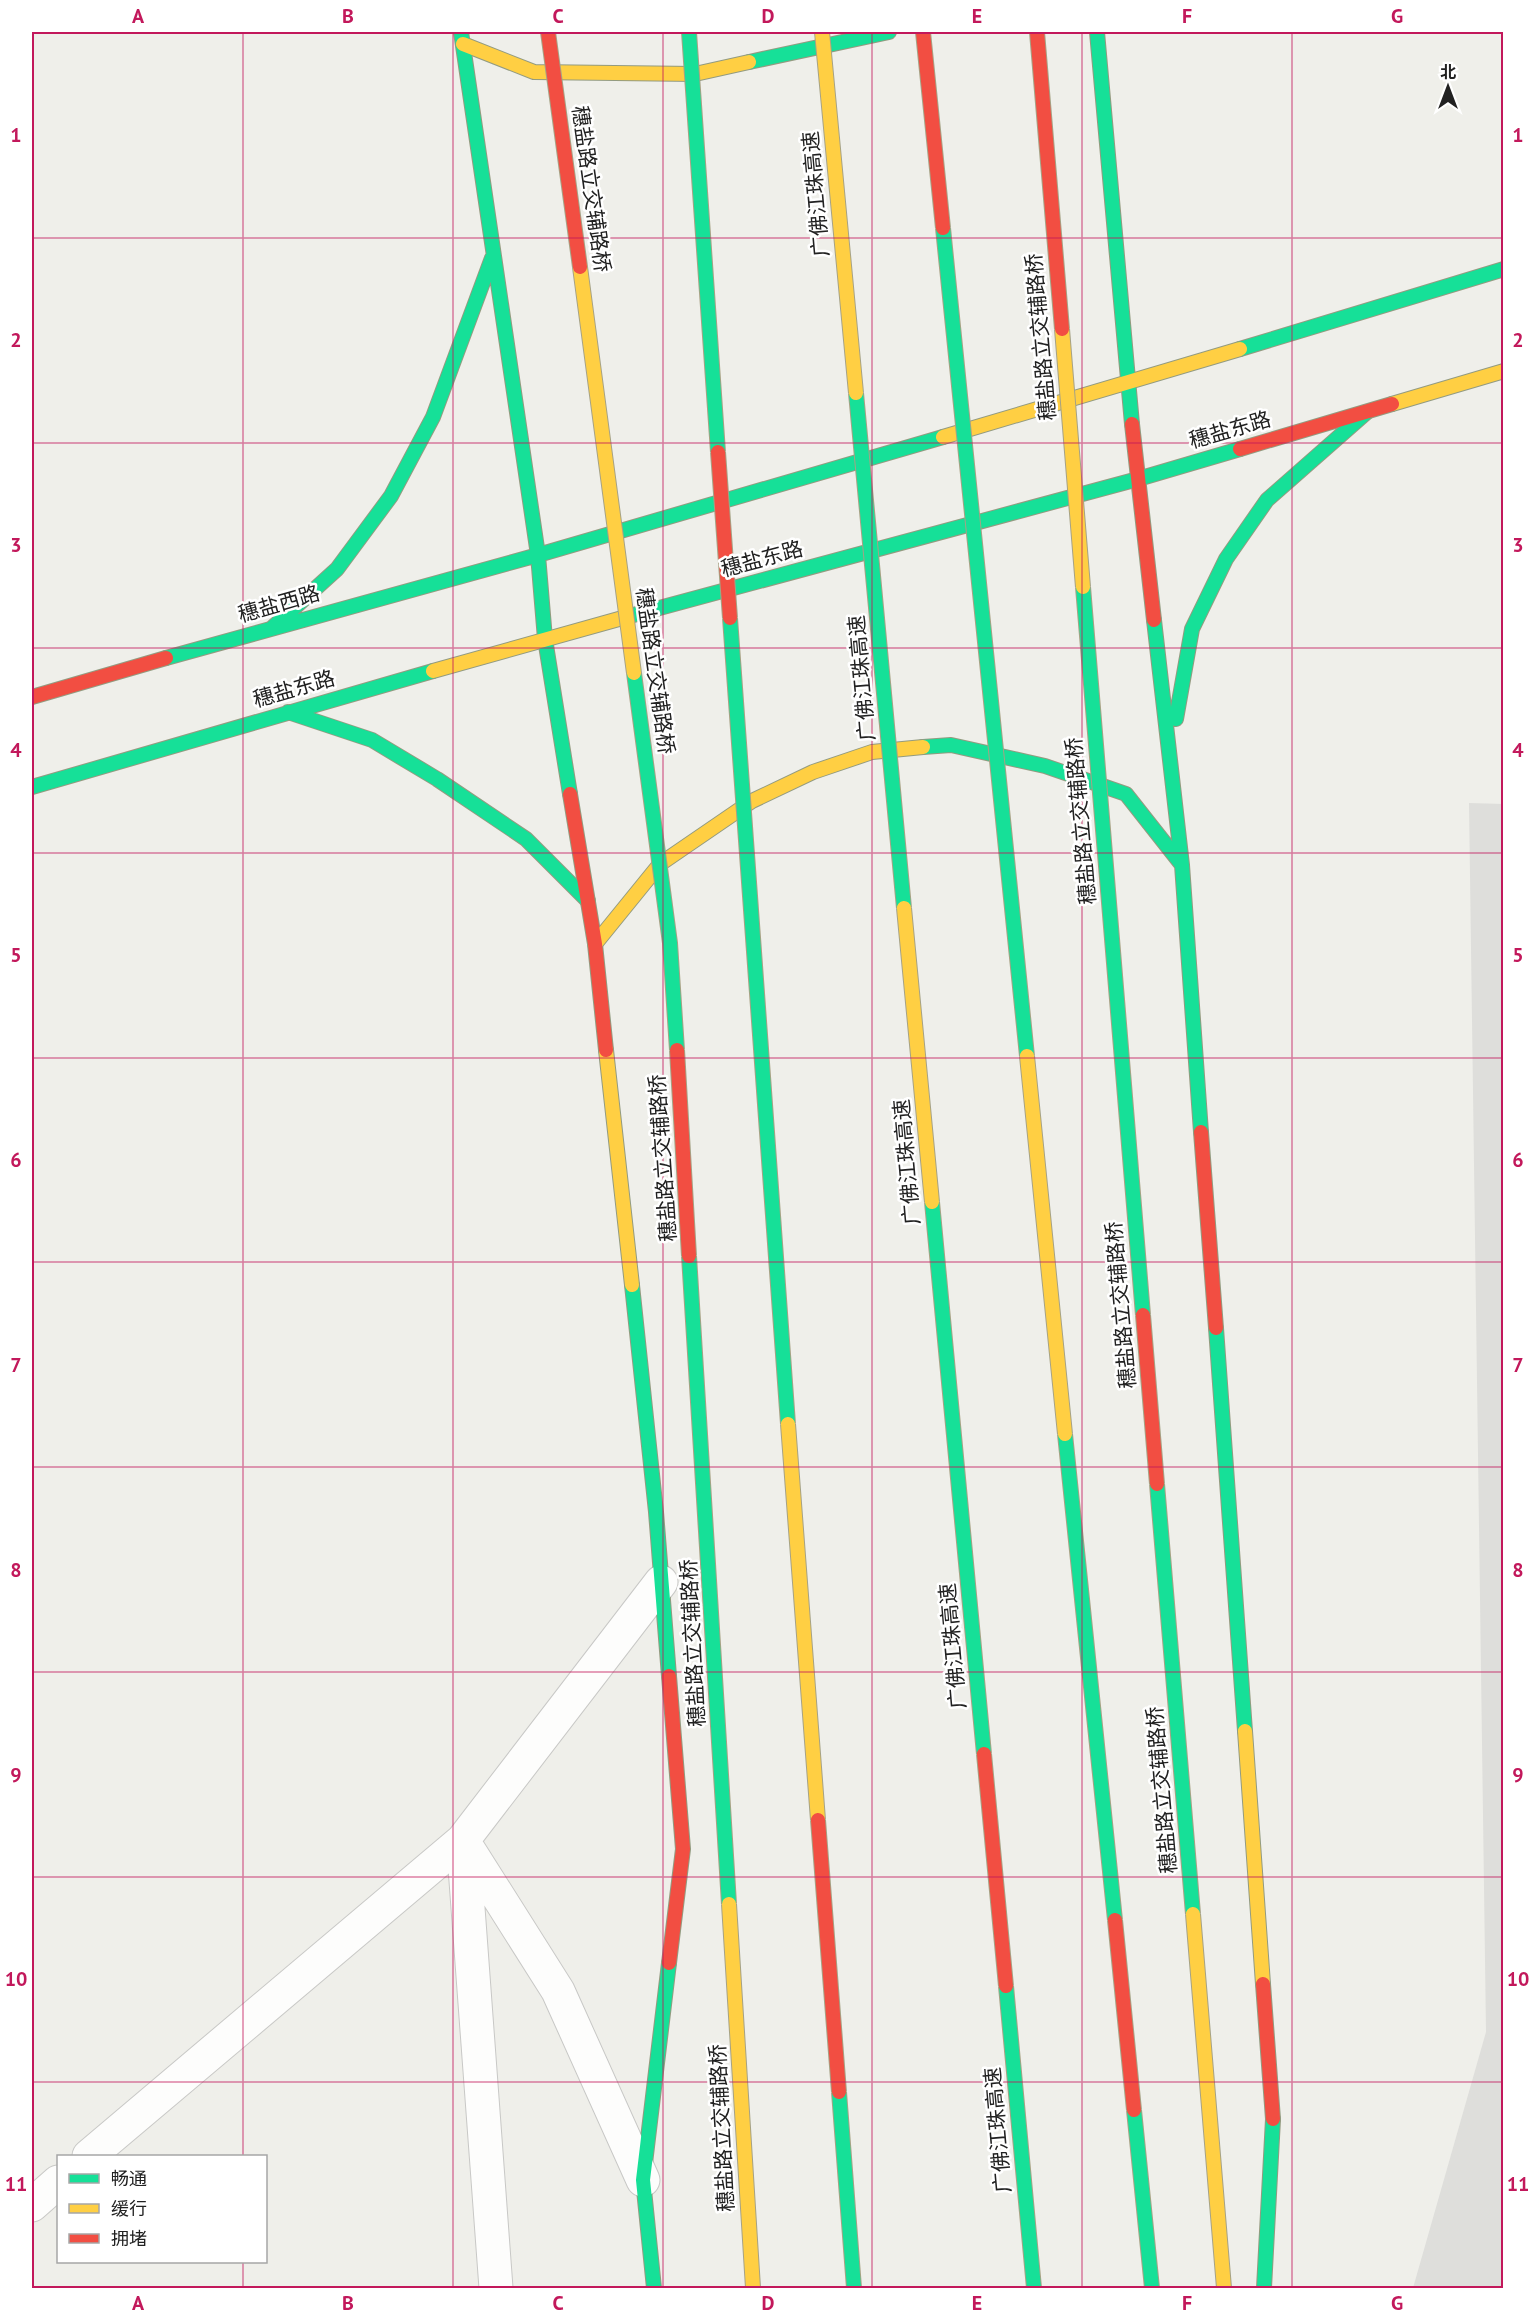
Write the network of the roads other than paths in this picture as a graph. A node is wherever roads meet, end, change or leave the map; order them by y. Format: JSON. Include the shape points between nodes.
{"nodes":[{"id":1,"x":548,"y":32,"type":"edge"},
{"id":2,"x":689,"y":32,"type":"edge"},
{"id":3,"x":822,"y":32,"type":"edge"},
{"id":4,"x":889,"y":32,"type":"edge"},
{"id":5,"x":923,"y":32,"type":"edge"},
{"id":6,"x":1037,"y":32,"type":"edge"},
{"id":7,"x":1097,"y":32,"type":"edge"},
{"id":8,"x":462,"y":38,"type":"edge"},
{"id":9,"x":494,"y":254,"type":"junction"},
{"id":10,"x":1503,"y":269,"type":"edge"},
{"id":11,"x":1503,"y":371,"type":"edge"},
{"id":12,"x":1128,"y":382,"type":"junction"},
{"id":13,"x":1367,"y":412,"type":"junction"},
{"id":14,"x":1138,"y":479,"type":"junction"},
{"id":15,"x":538,"y":555,"type":"junction"},
{"id":16,"x":272,"y":628,"type":"junction"},
{"id":17,"x":545,"y":639,"type":"junction"},
{"id":18,"x":32,"y":697,"type":"edge"},
{"id":19,"x":288,"y":712,"type":"junction"},
{"id":20,"x":1170,"y":756,"type":"junction"},
{"id":21,"x":32,"y":787,"type":"edge"},
{"id":22,"x":1182,"y":865,"type":"junction"},
{"id":23,"x":588,"y":901,"type":"junction"},
{"id":24,"x":595,"y":944,"type":"junction"},
{"id":25,"x":661,"y":1582,"type":"junction"},
{"id":26,"x":463,"y":1840,"type":"junction"},
{"id":27,"x":91,"y":2155,"type":"edge"},
{"id":28,"x":643,"y":2180,"type":"junction"},
{"id":29,"x":57,"y":2183,"type":"edge"},
{"id":30,"x":32,"y":2205,"type":"edge"},
{"id":31,"x":496,"y":2289,"type":"edge"},
{"id":32,"x":654,"y":2289,"type":"edge"},
{"id":33,"x":753,"y":2289,"type":"edge"},
{"id":34,"x":854,"y":2289,"type":"edge"},
{"id":35,"x":1034,"y":2289,"type":"edge"},
{"id":36,"x":1152,"y":2289,"type":"edge"},
{"id":37,"x":1224,"y":2289,"type":"edge"},
{"id":38,"x":1264,"y":2289,"type":"edge"}],
"edges":[{"from":1,"to":33,"type":"main road","name":"穗盐路立交辅路桥","bridge":true,"via":[[670,943]]},
{"from":2,"to":34,"type":"main road","bridge":true,"via":[[768,1166]]},
{"from":3,"to":35,"type":"main road","name":"广佛江珠高速","bridge":true},
{"from":4,"to":8,"type":"main road","via":[[695,74],[534,72]]},
{"from":5,"to":36,"type":"main road","bridge":true},
{"from":6,"to":37,"type":"main road","name":"穗盐路立交辅路桥","bridge":true},
{"from":7,"to":12,"type":"main road"},
{"from":8,"to":9,"type":"main road"},
{"from":9,"to":15,"type":"main road"},
{"from":9,"to":16,"type":"main road","via":[[433,417],[391,495],[337,569]]},
{"from":10,"to":12,"type":"main road"},
{"from":11,"to":13,"type":"main road","name":"穗盐东路"},
{"from":12,"to":14,"type":"main road"},
{"from":12,"to":15,"type":"main road"},
{"from":13,"to":14,"type":"main road","name":"穗盐东路"},
{"from":13,"to":20,"type":"main road","via":[[1267,500],[1226,560],[1192,629]]},
{"from":14,"to":17,"type":"main road","name":"穗盐东路"},
{"from":14,"to":20,"type":"main road"},
{"from":15,"to":16,"type":"main road","name":"穗盐西路"},
{"from":15,"to":17,"type":"main road"},
{"from":16,"to":18,"type":"main road","name":"穗盐西路"},
{"from":17,"to":19,"type":"main road","name":"穗盐东路"},
{"from":17,"to":23,"type":"main road"},
{"from":19,"to":21,"type":"main road","name":"穗盐东路"},
{"from":19,"to":23,"type":"main road","via":[[372,740],[437,779],[526,839]]},
{"from":20,"to":22,"type":"main road"},
{"from":22,"to":24,"type":"main road","via":[[1126,794],[1045,766],[951,745],[872,752],[813,772],[752,801],[660,864]]},
{"from":22,"to":38,"type":"main road","via":[[1273,2121]]},
{"from":23,"to":24,"type":"main road"},
{"from":24,"to":25,"type":"main road"},
{"from":25,"to":26,"type":"street"},
{"from":25,"to":28,"type":"main road","via":[[683,1849]]},
{"from":26,"to":27,"type":"street"},
{"from":26,"to":28,"type":"street","via":[[558,1991]]},
{"from":26,"to":31,"type":"street"},
{"from":28,"to":32,"type":"main road"},
{"from":29,"to":30,"type":"street"}]}
